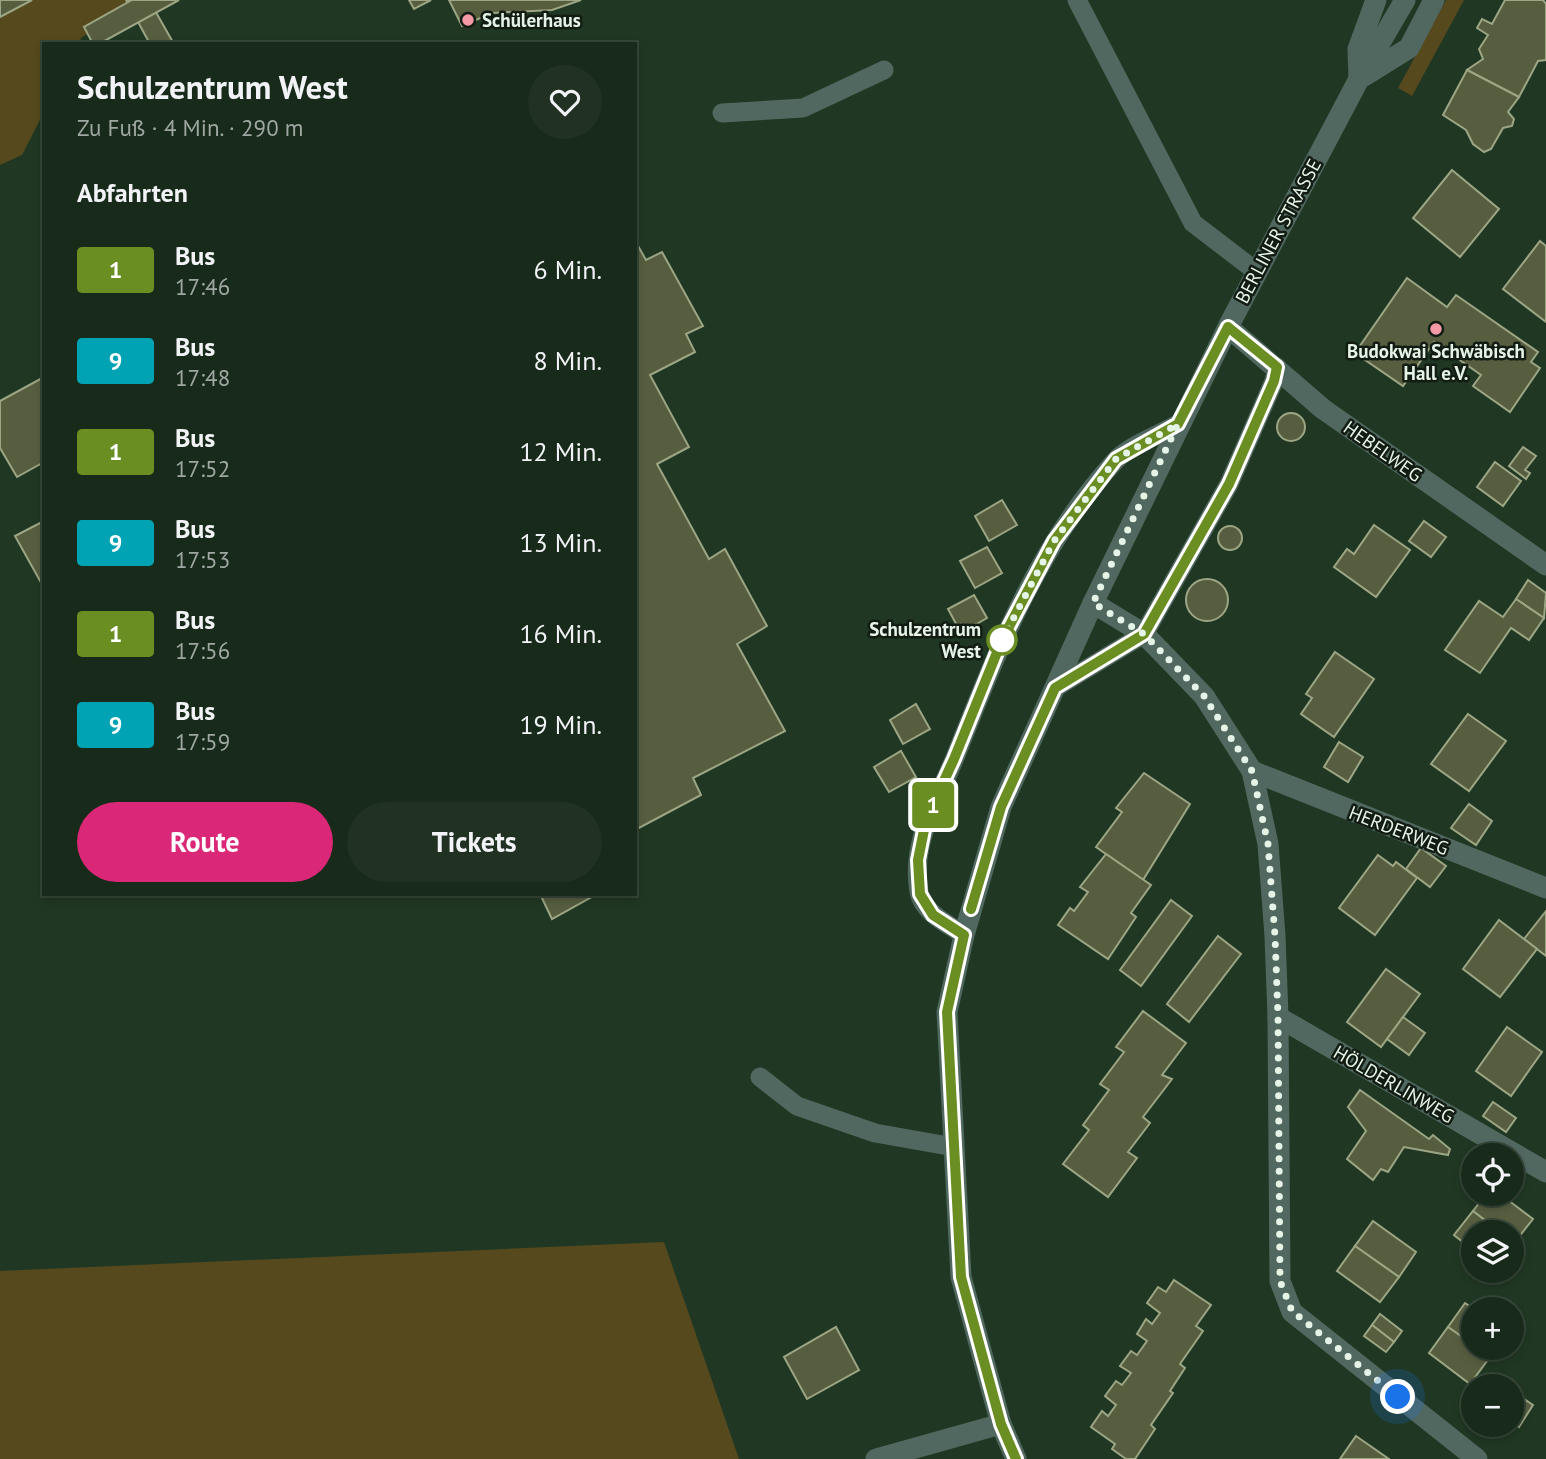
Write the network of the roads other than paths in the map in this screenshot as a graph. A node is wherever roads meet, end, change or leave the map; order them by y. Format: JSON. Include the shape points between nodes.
{"nodes":[{"id":1,"x":1077,"y":0,"type":"edge"},
{"id":2,"x":1376,"y":0,"type":"edge"},
{"id":3,"x":1405,"y":0,"type":"edge"},
{"id":4,"x":1434,"y":0,"type":"edge"},
{"id":5,"x":884,"y":70,"type":"dead end"},
{"id":6,"x":1359,"y":79,"type":"junction"},
{"id":7,"x":722,"y":113,"type":"dead end"},
{"id":8,"x":1257,"y":272,"type":"junction"},
{"id":9,"x":1228,"y":327,"type":"junction"},
{"id":10,"x":1277,"y":367,"type":"junction"},
{"id":11,"x":1178,"y":424,"type":"junction"},
{"id":12,"x":1546,"y":565,"type":"edge"},
{"id":13,"x":1093,"y":603,"type":"junction"},
{"id":14,"x":1144,"y":634,"type":"junction"},
{"id":15,"x":1055,"y":688,"type":"junction"},
{"id":16,"x":1252,"y":771,"type":"junction"},
{"id":17,"x":1546,"y":888,"type":"edge"},
{"id":18,"x":964,"y":935,"type":"junction"},
{"id":19,"x":1278,"y":1017,"type":"junction"},
{"id":20,"x":760,"y":1077,"type":"dead end"},
{"id":21,"x":954,"y":1147,"type":"junction"},
{"id":22,"x":1546,"y":1172,"type":"edge"},
{"id":23,"x":1001,"y":1424,"type":"junction"},
{"id":24,"x":876,"y":1459,"type":"edge"},
{"id":25,"x":1016,"y":1459,"type":"edge"},
{"id":26,"x":1477,"y":1459,"type":"edge"}],
"edges":[{"from":1,"to":8,"type":"lane","via":[[1194,223]]},
{"from":2,"to":6,"type":"street","via":[[1358,49]]},
{"from":3,"to":6,"type":"street","name":"BERLINER STRASSE"},
{"from":4,"to":6,"type":"street","via":[[1409,48]]},
{"from":5,"to":7,"type":"lane","via":[[803,108]]},
{"from":6,"to":8,"type":"street","name":"BERLINER STRASSE"},
{"from":8,"to":9,"type":"street","name":"BERLINER STRASSE"},
{"from":9,"to":10,"type":"street","name":"HEBELWEG"},
{"from":9,"to":11,"type":"street","name":"BERLINER STRASSE"},
{"from":10,"to":12,"type":"street","name":"HEBELWEG","via":[[1323,409]]},
{"from":10,"to":14,"type":"lane","via":[[1229,484]]},
{"from":11,"to":13,"type":"street","name":"BERLINER STRASSE"},
{"from":11,"to":18,"type":"lane","via":[[1116,459],[1054,541],[1002,640],[926,820],[918,860],[920,894],[933,915]]},
{"from":13,"to":14,"type":"street"},
{"from":13,"to":15,"type":"street","name":"BERLINER STRASSE"},
{"from":14,"to":15,"type":"lane"},
{"from":14,"to":16,"type":"street","via":[[1204,696]]},
{"from":15,"to":18,"type":"street","name":"BERLINER STRASSE","via":[[1001,807]]},
{"from":16,"to":17,"type":"street","name":"HERDERWEG"},
{"from":16,"to":19,"type":"street","via":[[1268,844]]},
{"from":18,"to":21,"type":"street","name":"BERLINER STRASSE","via":[[947,1012]]},
{"from":19,"to":22,"type":"street","name":"HÖLDERLINWEG"},
{"from":19,"to":26,"type":"street","via":[[1280,1281],[1292,1311]]},
{"from":20,"to":21,"type":"lane","via":[[797,1106],[875,1133]]},
{"from":21,"to":23,"type":"street","name":"BERLINER STRASSE","via":[[961,1277]]},
{"from":23,"to":24,"type":"street"},
{"from":23,"to":25,"type":"street","name":"BERLINER STRASSE"}]}
